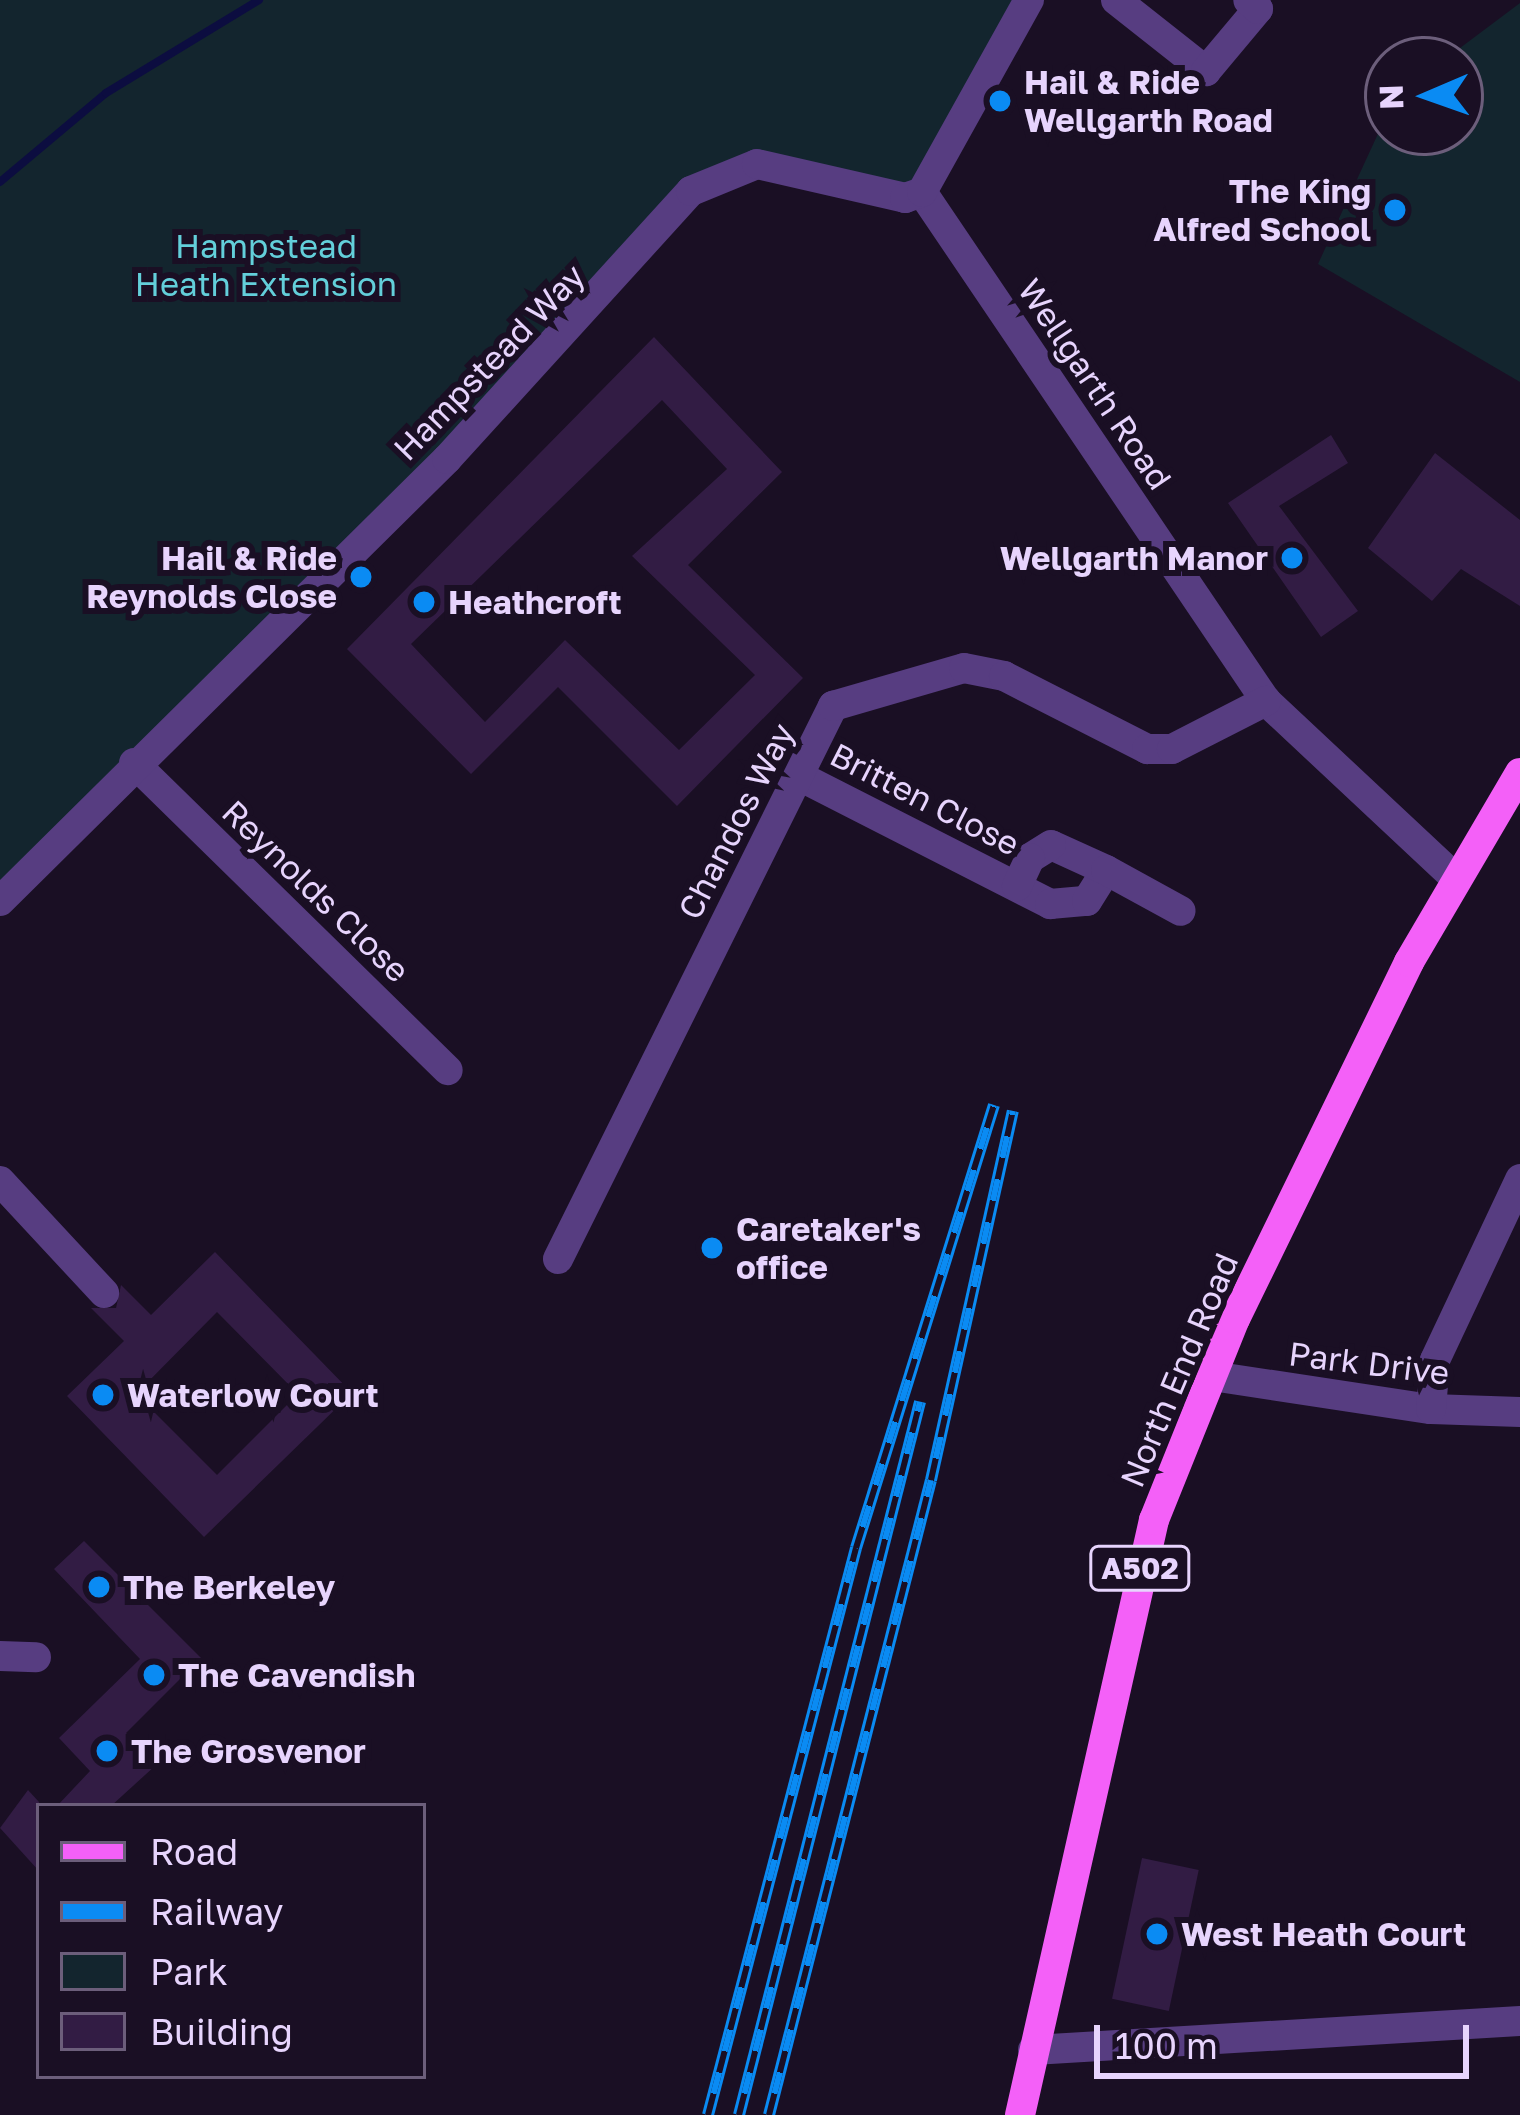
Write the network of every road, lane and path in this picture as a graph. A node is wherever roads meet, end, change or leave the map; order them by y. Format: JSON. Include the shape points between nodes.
{"nodes":[{"id":1,"x":1029,"y":0,"type":"edge"},
{"id":2,"x":1116,"y":0,"type":"edge"},
{"id":3,"x":1248,"y":0,"type":"edge"},
{"id":4,"x":922,"y":192,"type":"junction"},
{"id":5,"x":1266,"y":701,"type":"junction"},
{"id":6,"x":134,"y":763,"type":"junction"},
{"id":7,"x":1520,"y":773,"type":"edge"},
{"id":8,"x":801,"y":777,"type":"junction"},
{"id":9,"x":1106,"y":870,"type":"junction"},
{"id":10,"x":1454,"y":877,"type":"junction"},
{"id":11,"x":1017,"y":886,"type":"junction"},
{"id":12,"x":0,"y":901,"type":"edge"},
{"id":13,"x":1181,"y":911,"type":"dead end"},
{"id":14,"x":448,"y":1070,"type":"dead end"},
{"id":15,"x":1520,"y":1179,"type":"edge"},
{"id":16,"x":0,"y":1181,"type":"edge"},
{"id":17,"x":558,"y":1259,"type":"dead end"},
{"id":18,"x":104,"y":1293,"type":"dead end"},
{"id":19,"x":1212,"y":1376,"type":"junction"},
{"id":20,"x":1431,"y":1409,"type":"junction"},
{"id":21,"x":1520,"y":1412,"type":"edge"},
{"id":22,"x":0,"y":1657,"type":"edge"},
{"id":23,"x":36,"y":1658,"type":"dead end"},
{"id":24,"x":1520,"y":2021,"type":"edge"},
{"id":25,"x":1033,"y":2050,"type":"junction"},
{"id":26,"x":1020,"y":2115,"type":"edge"}],
"edges":[{"from":1,"to":4,"type":"street"},
{"from":2,"to":3,"type":"street","via":[[1206,71],[1258,9]]},
{"from":4,"to":5,"type":"street","name":"Wellgarth Road"},
{"from":4,"to":6,"type":"street","name":"Hampstead Way","via":[[905,198],[757,164],[692,191],[482,423]]},
{"from":5,"to":8,"type":"street","name":"Chandos Way","via":[[1197,740],[1147,749],[1004,676],[964,668],[833,706]]},
{"from":5,"to":10,"type":"street","name":"Wellgarth Road"},
{"from":6,"to":12,"type":"street","name":"Hampstead Way"},
{"from":6,"to":14,"type":"street","name":"Reynolds Close"},
{"from":7,"to":10,"type":"main road","name":"North End Road","number":"A502"},
{"from":8,"to":11,"type":"street","name":"Britten Close"},
{"from":8,"to":17,"type":"street","name":"Chandos Way"},
{"from":9,"to":11,"type":"street","name":"Britten Close","via":[[1072,906]]},
{"from":9,"to":11,"type":"street","name":"Britten Close","via":[[1051,845],[1030,858]]},
{"from":9,"to":13,"type":"street"},
{"from":10,"to":19,"type":"main road","name":"North End Road","number":"A502"},
{"from":15,"to":20,"type":"street","via":[[1435,1360]]},
{"from":16,"to":18,"type":"street"},
{"from":19,"to":20,"type":"street","name":"Park Drive"},
{"from":19,"to":25,"type":"main road","name":"North End Road","number":"A502","via":[[1124,1625]]},
{"from":20,"to":21,"type":"street","name":"Park Drive"},
{"from":22,"to":23,"type":"street"},
{"from":24,"to":25,"type":"street"},
{"from":25,"to":26,"type":"main road","name":"North End Road","number":"A502"}]}
